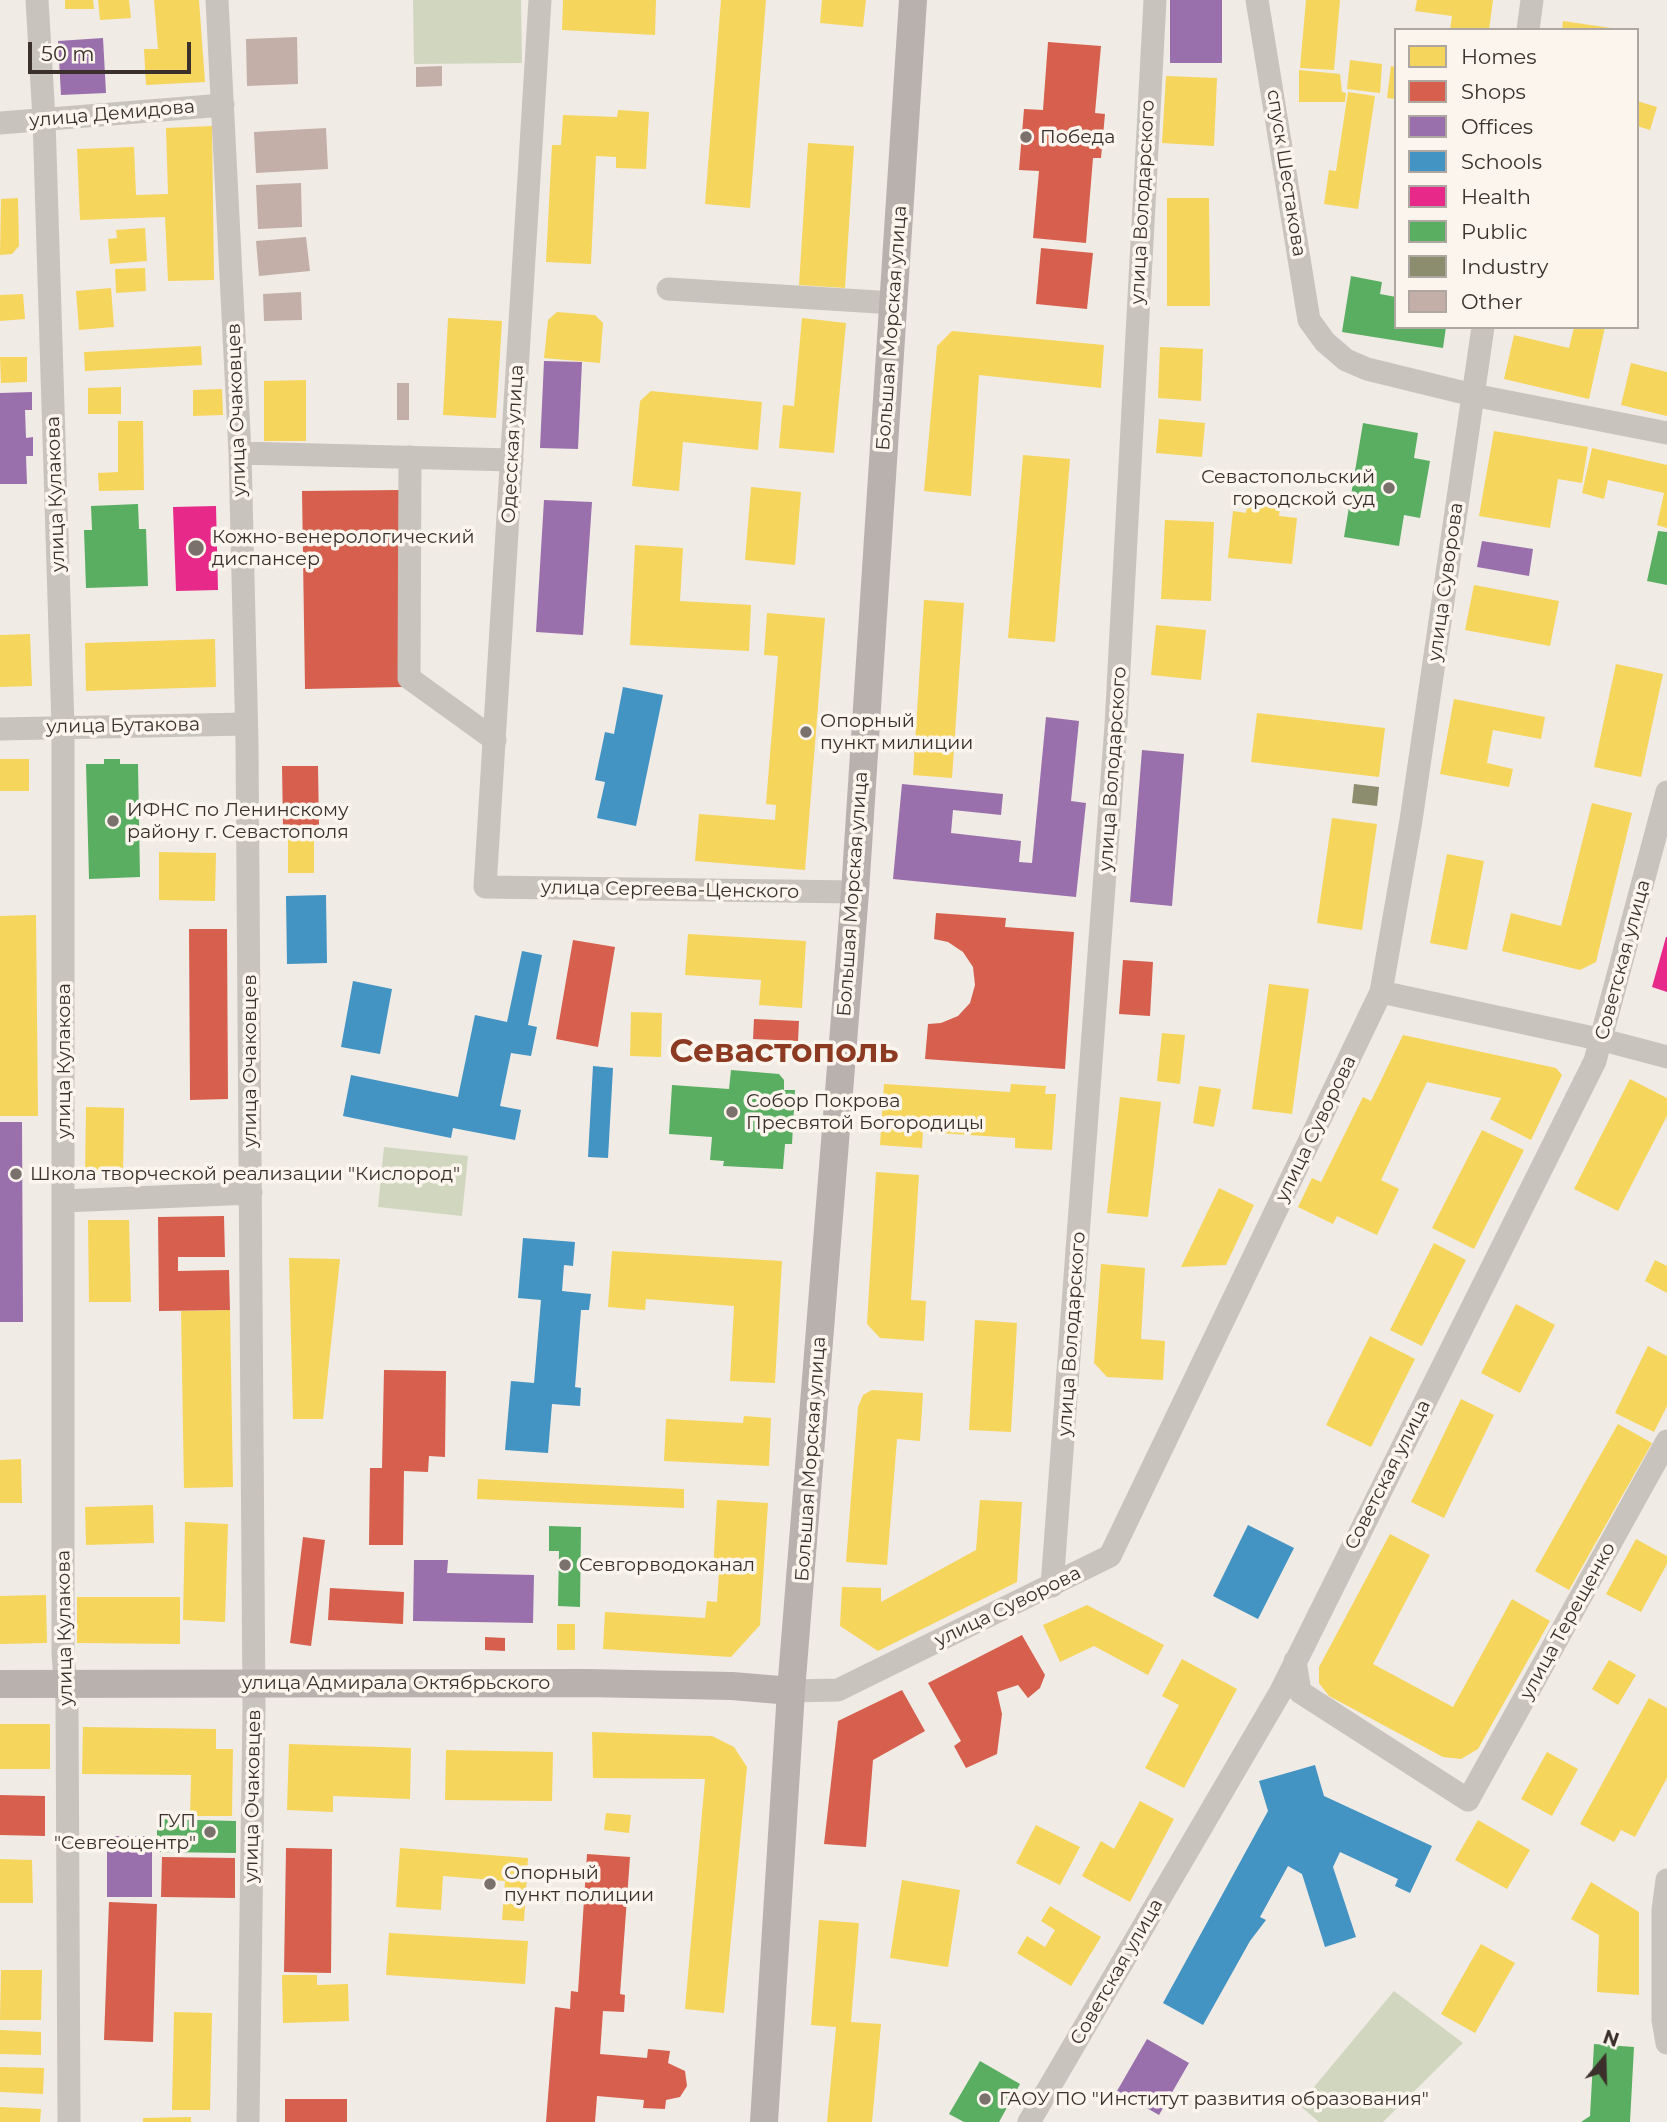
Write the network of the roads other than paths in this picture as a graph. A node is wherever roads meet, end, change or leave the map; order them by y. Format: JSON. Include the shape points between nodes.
{"nodes":[{"id":1,"x":37,"y":0,"type":"edge"},
{"id":2,"x":217,"y":0,"type":"edge"},
{"id":3,"x":540,"y":0,"type":"edge"},
{"id":4,"x":913,"y":0,"type":"edge"},
{"id":5,"x":1155,"y":0,"type":"edge"},
{"id":6,"x":1257,"y":0,"type":"edge"},
{"id":7,"x":1532,"y":0,"type":"edge"},
{"id":8,"x":1528,"y":28,"type":"edge"},
{"id":9,"x":223,"y":105,"type":"junction"},
{"id":10,"x":44,"y":119,"type":"junction"},
{"id":11,"x":0,"y":123,"type":"edge"},
{"id":12,"x":668,"y":289,"type":"dead end"},
{"id":13,"x":894,"y":303,"type":"junction"},
{"id":14,"x":1483,"y":329,"type":"edge"},
{"id":15,"x":1473,"y":395,"type":"junction"},
{"id":16,"x":1667,"y":433,"type":"edge"},
{"id":17,"x":240,"y":453,"type":"junction"},
{"id":18,"x":410,"y":457,"type":"junction"},
{"id":19,"x":512,"y":460,"type":"junction"},
{"id":20,"x":246,"y":724,"type":"junction"},
{"id":21,"x":63,"y":727,"type":"junction"},
{"id":22,"x":0,"y":729,"type":"edge"},
{"id":23,"x":495,"y":740,"type":"junction"},
{"id":24,"x":1667,"y":792,"type":"edge"},
{"id":25,"x":485,"y":887,"type":"joint"},
{"id":26,"x":855,"y":892,"type":"junction"},
{"id":27,"x":1381,"y":992,"type":"junction"},
{"id":28,"x":1603,"y":1040,"type":"junction"},
{"id":29,"x":1667,"y":1057,"type":"edge"},
{"id":30,"x":251,"y":1193,"type":"junction"},
{"id":31,"x":64,"y":1201,"type":"junction"},
{"id":32,"x":1667,"y":1441,"type":"edge"},
{"id":33,"x":1052,"y":1586,"type":"junction"},
{"id":34,"x":1295,"y":1661,"type":"junction"},
{"id":35,"x":253,"y":1682,"type":"junction"},
{"id":36,"x":65,"y":1683,"type":"junction"},
{"id":37,"x":0,"y":1684,"type":"edge"},
{"id":38,"x":791,"y":1691,"type":"junction"},
{"id":39,"x":1667,"y":1880,"type":"edge"},
{"id":40,"x":1667,"y":2043,"type":"edge"},
{"id":41,"x":69,"y":2122,"type":"edge"},
{"id":42,"x":248,"y":2122,"type":"edge"},
{"id":43,"x":764,"y":2122,"type":"edge"},
{"id":44,"x":1028,"y":2122,"type":"edge"}],
"edges":[{"from":1,"to":10,"type":"street","name":"улица Кулакова"},
{"from":2,"to":9,"type":"street","name":"улица Очаковцев"},
{"from":3,"to":19,"type":"street","name":"Одесская улица"},
{"from":4,"to":13,"type":"main road","name":"Большая Морская улица"},
{"from":5,"to":33,"type":"street","name":"улица Володарского","via":[[1116,724]]},
{"from":6,"to":15,"type":"street","name":"спуск Шестакова","via":[[1309,320],[1346,360]]},
{"from":7,"to":8,"type":"street"},
{"from":9,"to":10,"type":"street","name":"улица Демидова"},
{"from":9,"to":17,"type":"street","name":"улица Очаковцев"},
{"from":10,"to":11,"type":"street","name":"улица Демидова"},
{"from":10,"to":21,"type":"street","name":"улица Кулакова"},
{"from":12,"to":13,"type":"street"},
{"from":13,"to":26,"type":"main road","name":"Большая Морская улица"},
{"from":14,"to":15,"type":"street","name":"улица Суворова"},
{"from":15,"to":16,"type":"street"},
{"from":15,"to":27,"type":"street","name":"улица Суворова"},
{"from":17,"to":18,"type":"street"},
{"from":17,"to":20,"type":"street","name":"улица Очаковцев"},
{"from":18,"to":19,"type":"street"},
{"from":18,"to":23,"type":"street","via":[[409,678]]},
{"from":19,"to":23,"type":"street","name":"Одесская улица"},
{"from":20,"to":21,"type":"street","name":"улица Бутакова"},
{"from":20,"to":30,"type":"street","name":"улица Очаковцев"},
{"from":21,"to":22,"type":"street","name":"улица Бутакова"},
{"from":21,"to":31,"type":"street","name":"улица Кулакова"},
{"from":23,"to":25,"type":"street","name":"Одесская улица"},
{"from":24,"to":28,"type":"street","name":"Советская улица"},
{"from":25,"to":26,"type":"street","name":"улица Сергеева-Ценского"},
{"from":26,"to":38,"type":"main road","name":"Большая Морская улица"},
{"from":27,"to":28,"type":"street"},
{"from":27,"to":33,"type":"street","name":"улица Суворова","via":[[1110,1556]]},
{"from":28,"to":29,"type":"street"},
{"from":28,"to":34,"type":"street","name":"Советская улица"},
{"from":30,"to":31,"type":"street"},
{"from":30,"to":35,"type":"street","name":"улица Очаковцев"},
{"from":31,"to":36,"type":"street","name":"улица Кулакова"},
{"from":32,"to":34,"type":"street","name":"улица Терещенко","via":[[1468,1800],[1300,1692]]},
{"from":33,"to":38,"type":"street","name":"улица Суворова","via":[[838,1690]]},
{"from":34,"to":44,"type":"street","name":"Советская улица"},
{"from":35,"to":36,"type":"main road","name":"улица Адмирала Октябрьского"},
{"from":35,"to":38,"type":"main road","name":"улица Адмирала Октябрьского","via":[[732,1686]]},
{"from":35,"to":42,"type":"street","name":"улица Очаковцев"},
{"from":36,"to":37,"type":"main road","name":"улица Адмирала Октябрьского"},
{"from":36,"to":41,"type":"street","name":"улица Кулакова"},
{"from":38,"to":43,"type":"main road","name":"Большая Морская улица"},
{"from":39,"to":40,"type":"street","via":[[1663,1910]]}]}
